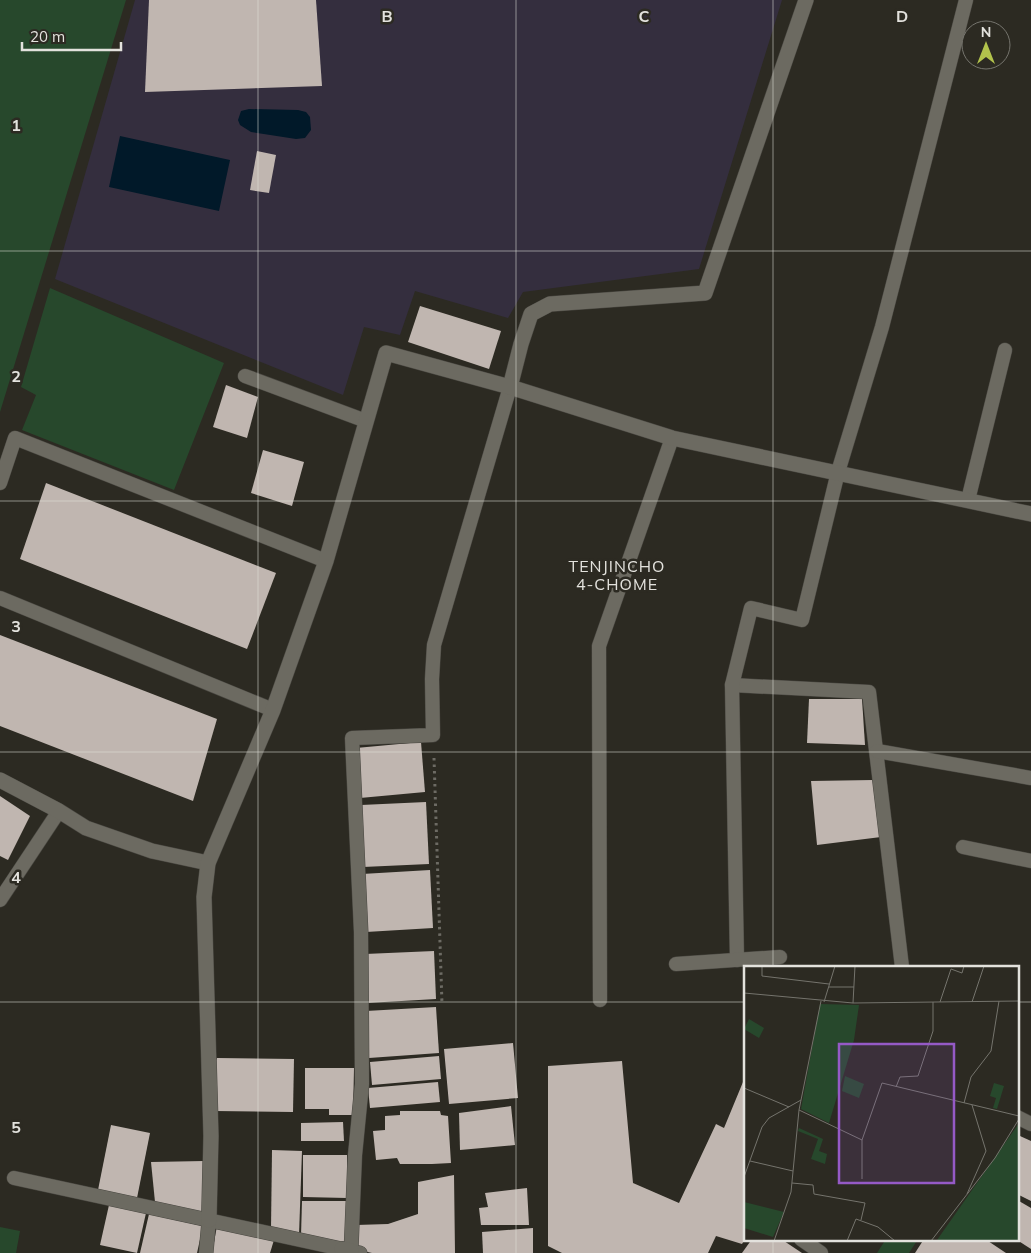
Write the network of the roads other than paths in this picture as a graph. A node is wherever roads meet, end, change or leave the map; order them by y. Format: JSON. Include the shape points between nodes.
{"nodes":[{"id":1,"x":806,"y":0,"type":"edge"},
{"id":2,"x":966,"y":0,"type":"edge"},
{"id":3,"x":1005,"y":350,"type":"dead end"},
{"id":4,"x":245,"y":376,"type":"dead end"},
{"id":5,"x":510,"y":387,"type":"junction"},
{"id":6,"x":366,"y":421,"type":"junction"},
{"id":7,"x":672,"y":438,"type":"junction"},
{"id":8,"x":838,"y":472,"type":"junction"},
{"id":9,"x":0,"y":483,"type":"edge"},
{"id":10,"x":968,"y":500,"type":"junction"},
{"id":11,"x":1031,"y":514,"type":"edge"},
{"id":12,"x":326,"y":561,"type":"junction"},
{"id":13,"x":0,"y":598,"type":"edge"},
{"id":14,"x":732,"y":685,"type":"junction"},
{"id":15,"x":273,"y":710,"type":"junction"},
{"id":16,"x":877,"y":752,"type":"junction"},
{"id":17,"x":1031,"y":778,"type":"edge"},
{"id":18,"x":0,"y":780,"type":"edge"},
{"id":19,"x":59,"y":811,"type":"junction"},
{"id":20,"x":962,"y":848,"type":"dead end"},
{"id":21,"x":1031,"y":860,"type":"edge"},
{"id":22,"x":208,"y":863,"type":"junction"},
{"id":23,"x":0,"y":900,"type":"edge"},
{"id":24,"x":780,"y":957,"type":"dead end"},
{"id":25,"x":736,"y":960,"type":"junction"},
{"id":26,"x":676,"y":964,"type":"dead end"},
{"id":27,"x":902,"y":966,"type":"edge"},
{"id":28,"x":600,"y":1000,"type":"dead end"},
{"id":29,"x":1018,"y":1118,"type":"edge"},
{"id":30,"x":1031,"y":1124,"type":"edge"},
{"id":31,"x":14,"y":1178,"type":"dead end"},
{"id":32,"x":209,"y":1220,"type":"junction"},
{"id":33,"x":802,"y":1240,"type":"edge"},
{"id":34,"x":351,"y":1251,"type":"edge"},
{"id":35,"x":206,"y":1253,"type":"edge"},
{"id":36,"x":821,"y":1253,"type":"edge"}],
"edges":[{"from":1,"to":5,"type":"street","via":[[705,293],[550,304],[531,314]]},
{"from":2,"to":8,"type":"lane","via":[[882,328]]},
{"from":3,"to":10,"type":"lane"},
{"from":4,"to":6,"type":"lane"},
{"from":5,"to":6,"type":"street","via":[[386,353]]},
{"from":5,"to":7,"type":"street"},
{"from":5,"to":34,"type":"lane","via":[[434,645],[433,735],[352,738],[361,932],[362,1084]]},
{"from":6,"to":12,"type":"street"},
{"from":7,"to":8,"type":"street"},
{"from":7,"to":28,"type":"lane","via":[[599,646]]},
{"from":8,"to":10,"type":"street"},
{"from":8,"to":14,"type":"lane","via":[[802,620],[751,608]]},
{"from":9,"to":12,"type":"lane","via":[[15,438]]},
{"from":10,"to":11,"type":"street"},
{"from":12,"to":15,"type":"street"},
{"from":13,"to":15,"type":"lane"},
{"from":14,"to":16,"type":"lane","via":[[869,692]]},
{"from":14,"to":25,"type":"lane"},
{"from":15,"to":22,"type":"street"},
{"from":16,"to":17,"type":"lane"},
{"from":16,"to":27,"type":"lane"},
{"from":18,"to":19,"type":"street"},
{"from":19,"to":22,"type":"street","via":[[86,828],[152,851]]},
{"from":19,"to":23,"type":"lane"},
{"from":20,"to":21,"type":"lane"},
{"from":22,"to":32,"type":"street","via":[[204,897],[211,1136]]},
{"from":24,"to":25,"type":"lane"},
{"from":25,"to":26,"type":"lane"},
{"from":29,"to":30,"type":"lane"},
{"from":31,"to":32,"type":"lane"},
{"from":32,"to":34,"type":"lane"},
{"from":32,"to":35,"type":"lane"},
{"from":33,"to":36,"type":"lane"}]}
